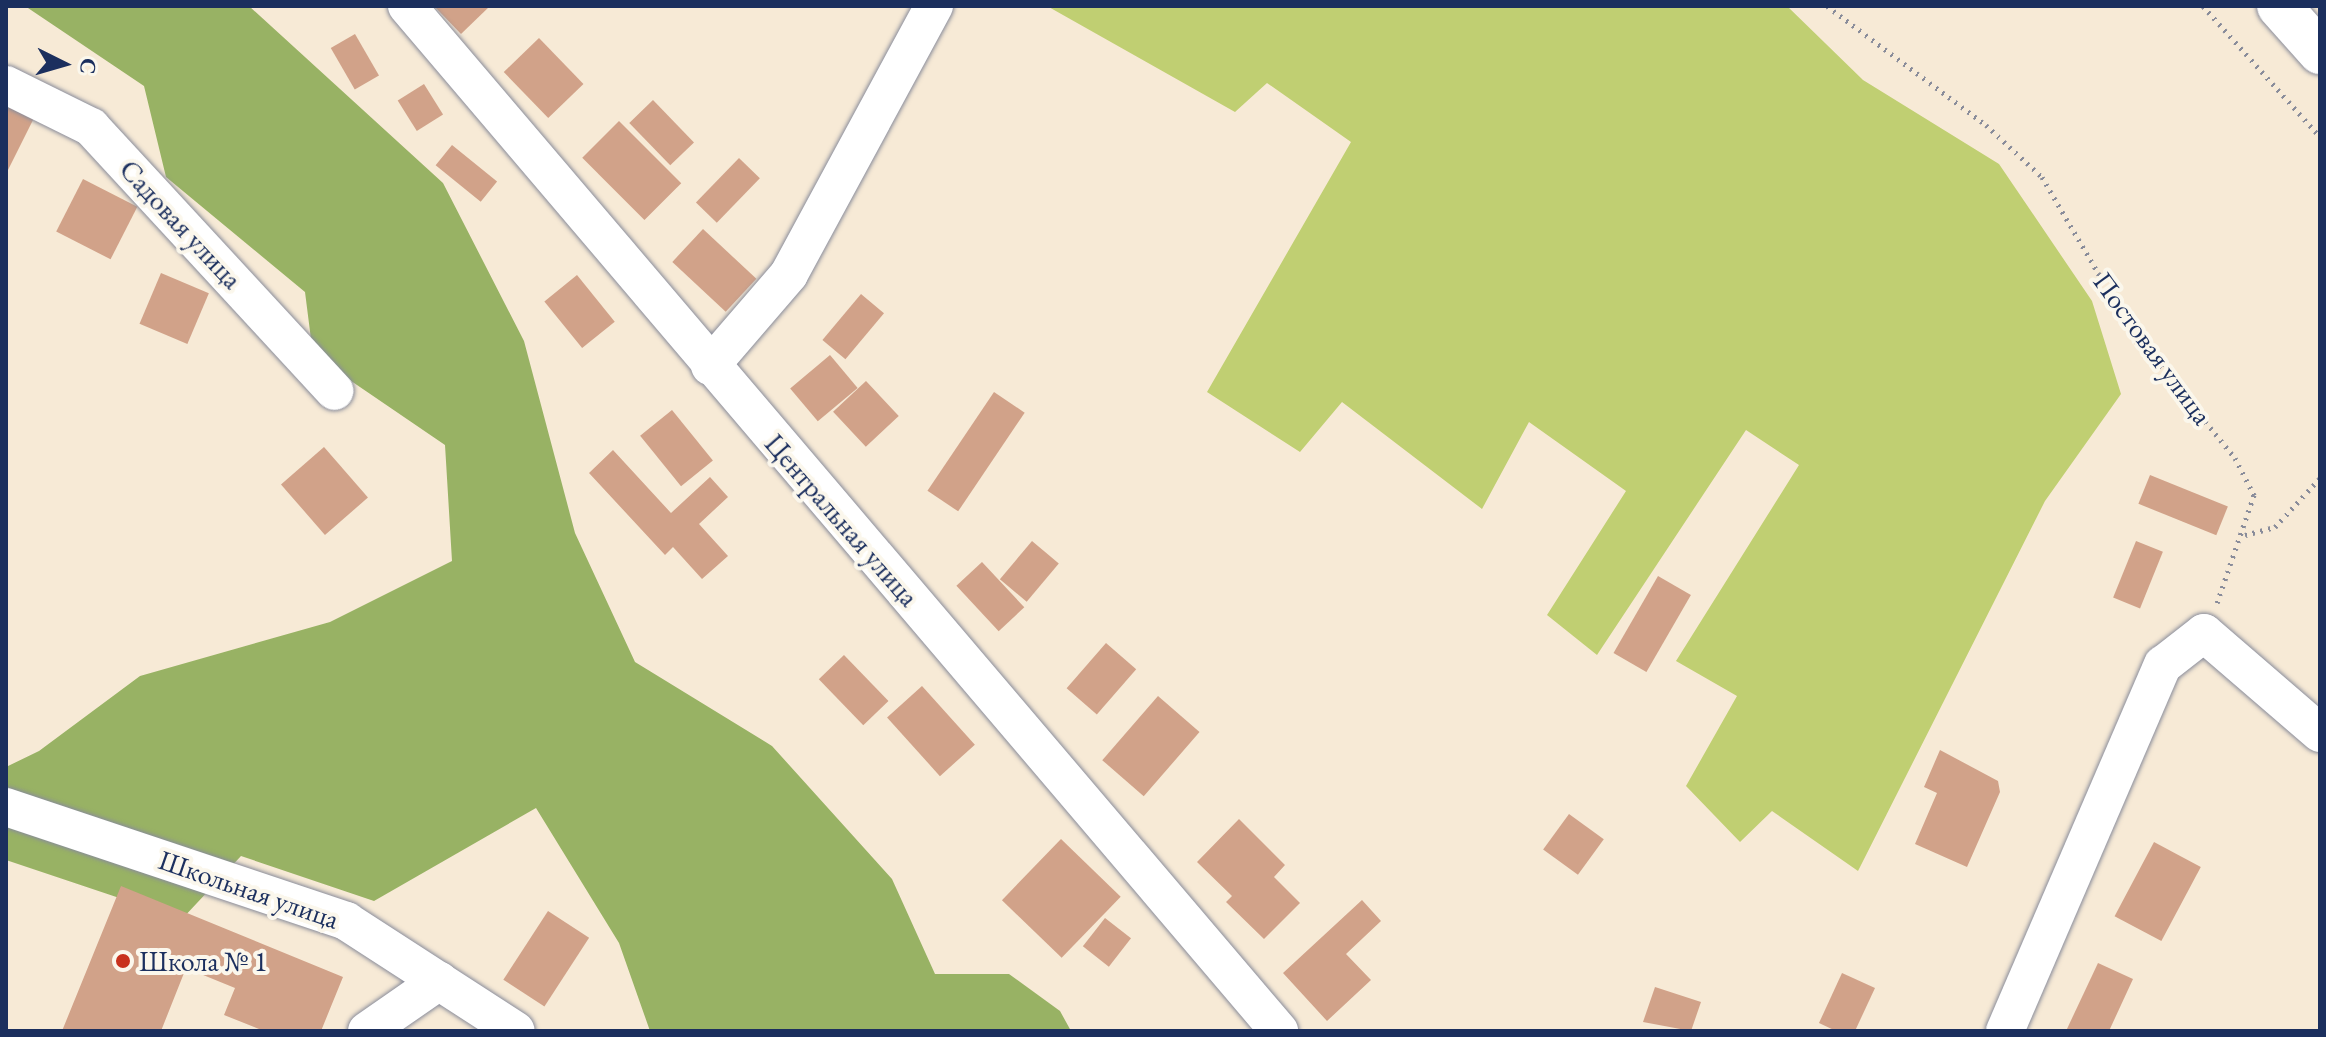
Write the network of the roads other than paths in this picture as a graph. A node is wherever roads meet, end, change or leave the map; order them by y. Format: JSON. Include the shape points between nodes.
{"nodes":[{"id":1,"x":407,"y":6,"type":"edge"},
{"id":2,"x":934,"y":6,"type":"edge"},
{"id":3,"x":2279,"y":6,"type":"edge"},
{"id":4,"x":2320,"y":52,"type":"edge"},
{"id":5,"x":6,"y":85,"type":"edge"},
{"id":6,"x":710,"y":366,"type":"junction"},
{"id":7,"x":335,"y":391,"type":"dead end"},
{"id":8,"x":2320,"y":733,"type":"edge"},
{"id":9,"x":6,"y":807,"type":"edge"},
{"id":10,"x":439,"y":981,"type":"junction"},
{"id":11,"x":367,"y":1031,"type":"edge"},
{"id":12,"x":516,"y":1031,"type":"edge"},
{"id":13,"x":1279,"y":1031,"type":"edge"},
{"id":14,"x":2005,"y":1031,"type":"edge"}],
"edges":[{"from":1,"to":6,"type":"street","name":"Центральная улица"},
{"from":2,"to":6,"type":"street","via":[[789,274]]},
{"from":3,"to":4,"type":"highway"},
{"from":5,"to":7,"type":"street","name":"Садовая улица","via":[[91,127]]},
{"from":6,"to":13,"type":"street","name":"Центральная улица"},
{"from":8,"to":14,"type":"street","via":[[2204,633],[2163,665]]},
{"from":9,"to":10,"type":"street","name":"Школьная улица","via":[[346,921]]},
{"from":10,"to":11,"type":"street"},
{"from":10,"to":12,"type":"street","name":"Школьная улица"}]}
